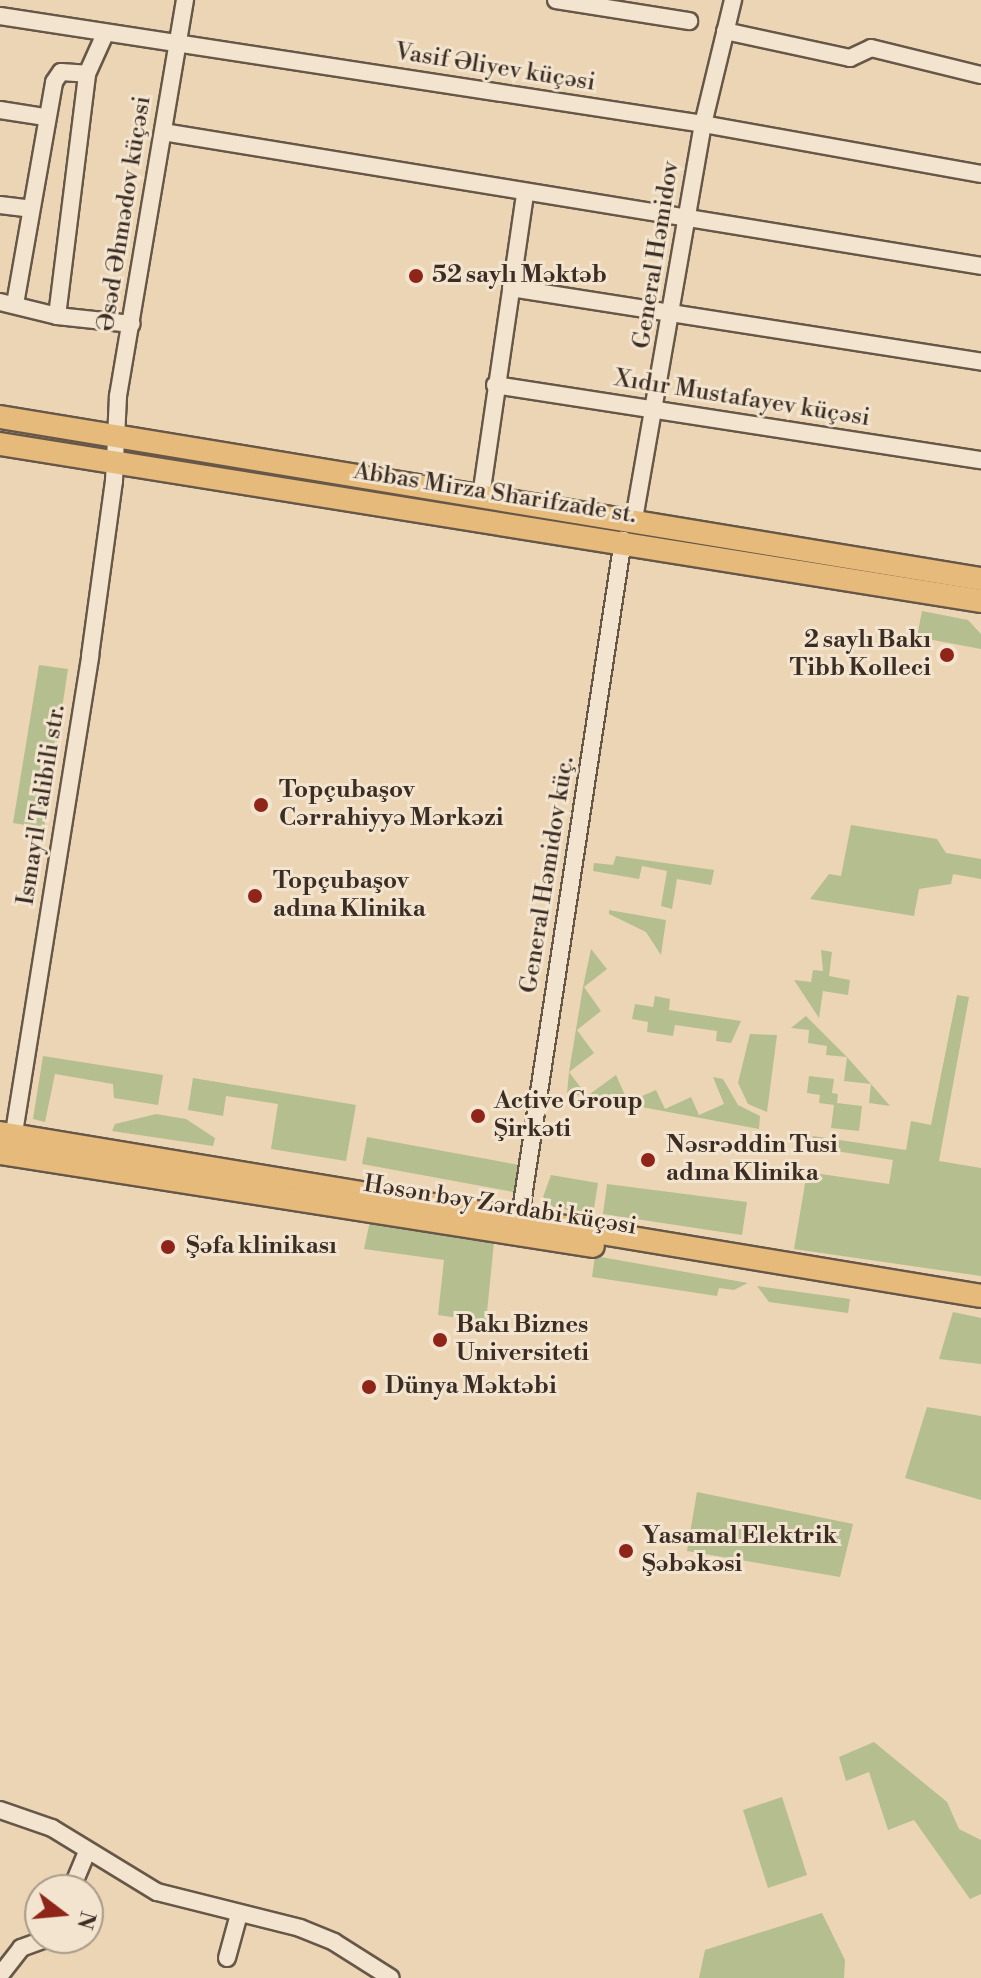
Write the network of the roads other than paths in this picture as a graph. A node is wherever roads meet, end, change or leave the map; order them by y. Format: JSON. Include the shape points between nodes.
{"nodes":[{"id":1,"x":185,"y":0,"type":"edge"},
{"id":2,"x":556,"y":0,"type":"edge"},
{"id":3,"x":733,"y":0,"type":"edge"},
{"id":4,"x":0,"y":16,"type":"edge"},
{"id":5,"x":689,"y":21,"type":"dead end"},
{"id":6,"x":725,"y":31,"type":"junction"},
{"id":7,"x":105,"y":34,"type":"junction"},
{"id":8,"x":177,"y":44,"type":"junction"},
{"id":9,"x":87,"y":74,"type":"junction"},
{"id":10,"x":981,"y":75,"type":"edge"},
{"id":11,"x":0,"y":110,"type":"edge"},
{"id":12,"x":45,"y":117,"type":"junction"},
{"id":13,"x":703,"y":124,"type":"junction"},
{"id":14,"x":163,"y":132,"type":"junction"},
{"id":15,"x":981,"y":174,"type":"edge"},
{"id":16,"x":525,"y":193,"type":"junction"},
{"id":17,"x":0,"y":205,"type":"edge"},
{"id":18,"x":31,"y":209,"type":"junction"},
{"id":19,"x":686,"y":219,"type":"junction"},
{"id":20,"x":981,"y":266,"type":"edge"},
{"id":21,"x":511,"y":288,"type":"junction"},
{"id":22,"x":7,"y":303,"type":"edge"},
{"id":23,"x":672,"y":314,"type":"junction"},
{"id":24,"x":57,"y":316,"type":"junction"},
{"id":25,"x":132,"y":324,"type":"junction"},
{"id":26,"x":981,"y":362,"type":"edge"},
{"id":27,"x":495,"y":385,"type":"junction"},
{"id":28,"x":655,"y":409,"type":"junction"},
{"id":29,"x":0,"y":417,"type":"edge"},
{"id":30,"x":117,"y":436,"type":"junction"},
{"id":31,"x":0,"y":444,"type":"edge"},
{"id":32,"x":981,"y":460,"type":"edge"},
{"id":33,"x":116,"y":463,"type":"junction"},
{"id":34,"x":481,"y":496,"type":"junction"},
{"id":35,"x":634,"y":519,"type":"junction"},
{"id":36,"x":581,"y":523,"type":"junction"},
{"id":37,"x":623,"y":540,"type":"junction"},
{"id":38,"x":981,"y":579,"type":"edge"},
{"id":39,"x":981,"y":601,"type":"edge"},
{"id":40,"x":6,"y":1144,"type":"edge"},
{"id":41,"x":358,"y":1201,"type":"junction"},
{"id":42,"x":520,"y":1217,"type":"junction"},
{"id":43,"x":981,"y":1296,"type":"edge"},
{"id":44,"x":981,"y":1311,"type":"edge"},
{"id":45,"x":0,"y":1810,"type":"edge"},
{"id":46,"x":87,"y":1852,"type":"junction"},
{"id":47,"x":78,"y":1874,"type":"edge"},
{"id":48,"x":239,"y":1914,"type":"junction"},
{"id":49,"x":24,"y":1947,"type":"edge"},
{"id":50,"x":227,"y":1958,"type":"dead end"},
{"id":51,"x":1,"y":1975,"type":"edge"},
{"id":52,"x":391,"y":1978,"type":"edge"}],
"edges":[{"from":1,"to":8,"type":"street","name":"Əsəd Əhmədov küçəsi"},
{"from":2,"to":5,"type":"street"},
{"from":3,"to":6,"type":"street","name":"General Həmidov"},
{"from":4,"to":7,"type":"street","name":"Vasif Əliyev küçəsi"},
{"from":6,"to":10,"type":"street","via":[[850,58],[871,48]]},
{"from":6,"to":13,"type":"street","name":"General Həmidov"},
{"from":7,"to":8,"type":"street","name":"Vasif Əliyev küçəsi"},
{"from":7,"to":9,"type":"street"},
{"from":8,"to":13,"type":"street","name":"Vasif Əliyev küçəsi"},
{"from":8,"to":14,"type":"street","name":"Əsəd Əhmədov küçəsi"},
{"from":9,"to":12,"type":"street","via":[[61,72]]},
{"from":9,"to":24,"type":"street"},
{"from":11,"to":12,"type":"street"},
{"from":12,"to":18,"type":"street"},
{"from":13,"to":15,"type":"street","name":"Vasif Əliyev küçəsi"},
{"from":13,"to":19,"type":"street","name":"General Həmidov"},
{"from":14,"to":16,"type":"street"},
{"from":14,"to":25,"type":"street","name":"Əsəd Əhmədov küçəsi"},
{"from":16,"to":19,"type":"street"},
{"from":16,"to":21,"type":"street"},
{"from":17,"to":18,"type":"street"},
{"from":18,"to":22,"type":"street"},
{"from":19,"to":20,"type":"street"},
{"from":19,"to":23,"type":"street","name":"General Həmidov"},
{"from":21,"to":23,"type":"street"},
{"from":21,"to":27,"type":"street"},
{"from":22,"to":24,"type":"street"},
{"from":23,"to":26,"type":"street"},
{"from":23,"to":28,"type":"street","name":"General Həmidov"},
{"from":24,"to":25,"type":"street"},
{"from":25,"to":30,"type":"street","name":"Əsəd Əhmədov küçəsi","via":[[118,396]]},
{"from":27,"to":28,"type":"street","name":"Xıdır Mustafayev küçəsi"},
{"from":27,"to":34,"type":"street"},
{"from":28,"to":32,"type":"street","name":"Xıdır Mustafayev küçəsi"},
{"from":28,"to":35,"type":"street","name":"General Həmidov"},
{"from":29,"to":30,"type":"main road","name":"Abbas Mirza Sharifzade st."},
{"from":30,"to":33,"type":"street","name":"Əsəd Əhmədov küçəsi"},
{"from":30,"to":34,"type":"main road","name":"Abbas Mirza Sharifzade st."},
{"from":31,"to":33,"type":"main road","name":"Abbas Mirza Sharifzade st."},
{"from":33,"to":36,"type":"main road","name":"Abbas Mirza Sharifzade st."},
{"from":33,"to":40,"type":"street","name":"Ismayil Talibili str."},
{"from":34,"to":36,"type":"main road","name":"Abbas Mirza Sharifzade st."},
{"from":35,"to":36,"type":"main road","name":"Abbas Mirza Sharifzade st."},
{"from":35,"to":38,"type":"main road","name":"Abbas Mirza Sharifzade st."},
{"from":36,"to":37,"type":"main road","name":"Abbas Mirza Sharifzade st."},
{"from":37,"to":39,"type":"main road","name":"Abbas Mirza Sharifzade st."},
{"from":37,"to":42,"type":"street","name":"General Həmidov küç."},
{"from":40,"to":41,"type":"main road","name":"Həsən bəy Zərdabi küçəsi"},
{"from":41,"to":42,"type":"main road","name":"Həsən bəy Zərdabi küçəsi"},
{"from":41,"to":44,"type":"main road","name":"Həsən bəy Zərdabi küçəsi"},
{"from":42,"to":43,"type":"main road","name":"Həsən bəy Zərdabi küçəsi"},
{"from":45,"to":46,"type":"street","via":[[52,1828]]},
{"from":46,"to":47,"type":"street"},
{"from":46,"to":48,"type":"street","via":[[157,1892]]},
{"from":48,"to":50,"type":"street"},
{"from":48,"to":52,"type":"street","via":[[334,1942]]},
{"from":49,"to":51,"type":"street"}]}
